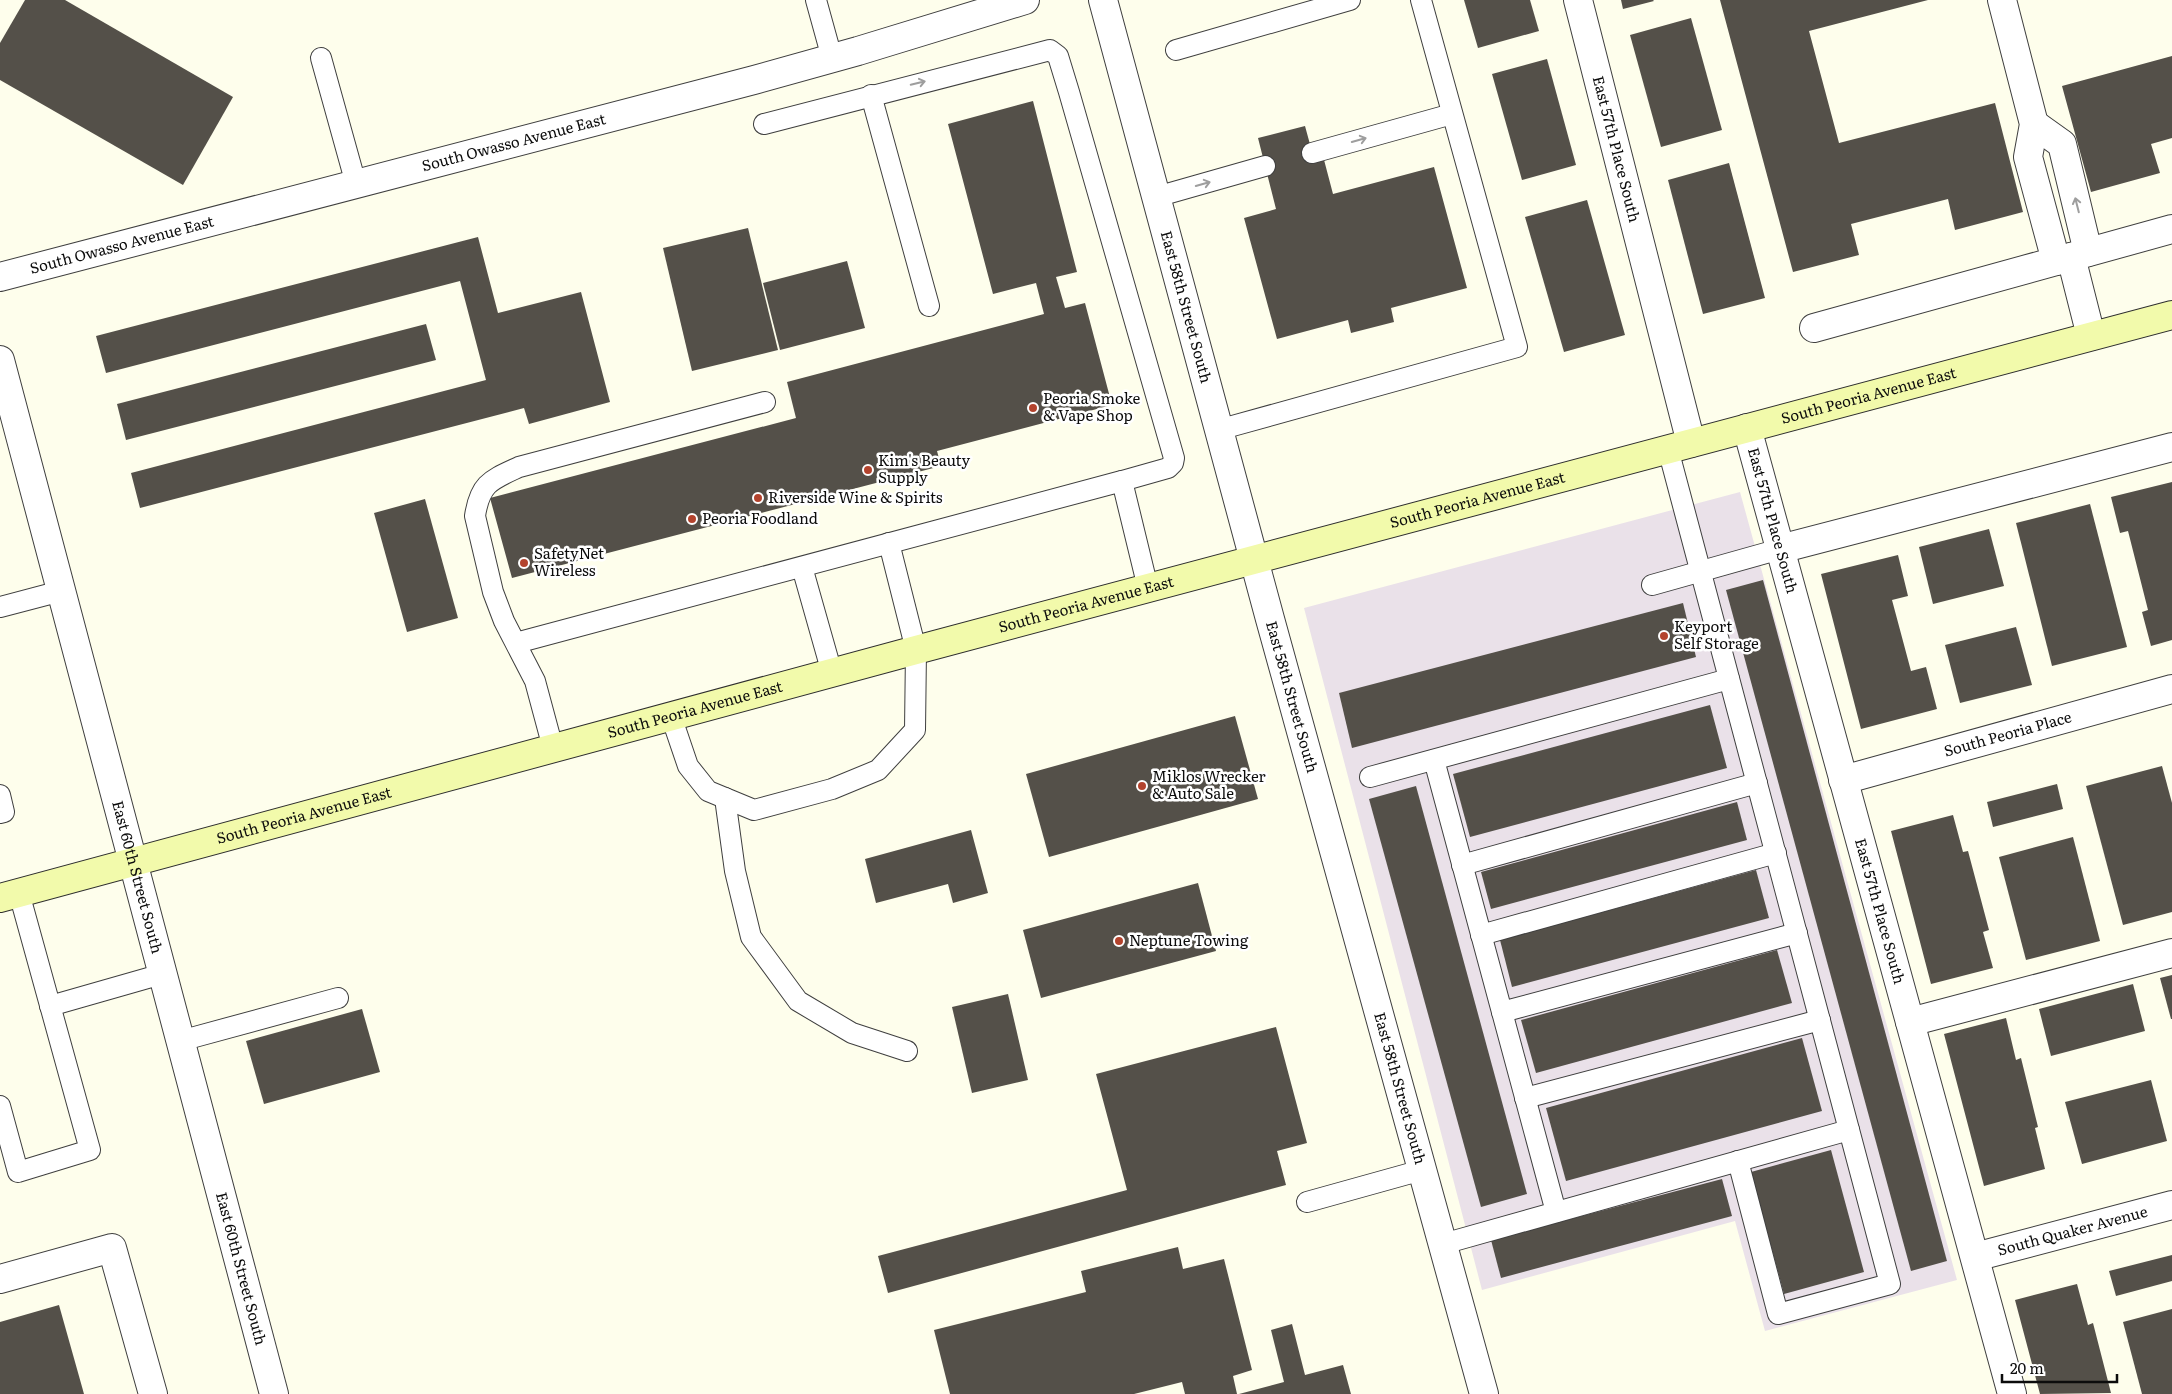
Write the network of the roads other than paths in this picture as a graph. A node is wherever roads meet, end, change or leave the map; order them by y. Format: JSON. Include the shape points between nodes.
{"nodes":[{"id":1,"x":816,"y":0,"type":"edge"},
{"id":2,"x":1025,"y":0,"type":"edge"},
{"id":3,"x":1102,"y":0,"type":"edge"},
{"id":4,"x":1350,"y":0,"type":"edge"},
{"id":5,"x":1421,"y":0,"type":"edge"},
{"id":6,"x":1578,"y":0,"type":"edge"},
{"id":7,"x":2002,"y":0,"type":"edge"},
{"id":8,"x":1176,"y":50,"type":"dead end"},
{"id":9,"x":321,"y":58,"type":"dead end"},
{"id":10,"x":832,"y":58,"type":"junction"},
{"id":11,"x":871,"y":95,"type":"junction"},
{"id":12,"x":1452,"y":114,"type":"junction"},
{"id":13,"x":764,"y":124,"type":"dead end"},
{"id":14,"x":2034,"y":124,"type":"junction"},
{"id":15,"x":1312,"y":153,"type":"dead end"},
{"id":16,"x":1265,"y":166,"type":"dead end"},
{"id":17,"x":356,"y":184,"type":"junction"},
{"id":18,"x":1156,"y":197,"type":"junction"},
{"id":19,"x":2172,"y":229,"type":"edge"},
{"id":20,"x":2072,"y":257,"type":"junction"},
{"id":21,"x":0,"y":277,"type":"edge"},
{"id":22,"x":929,"y":306,"type":"dead end"},
{"id":23,"x":2172,"y":315,"type":"edge"},
{"id":24,"x":1814,"y":328,"type":"dead end"},
{"id":25,"x":2091,"y":336,"type":"junction"},
{"id":26,"x":0,"y":360,"type":"edge"},
{"id":27,"x":765,"y":402,"type":"dead end"},
{"id":28,"x":1747,"y":428,"type":"junction"},
{"id":29,"x":1218,"y":430,"type":"junction"},
{"id":30,"x":1680,"y":446,"type":"junction"},
{"id":31,"x":2172,"y":447,"type":"edge"},
{"id":32,"x":1122,"y":481,"type":"junction"},
{"id":33,"x":889,"y":543,"type":"junction"},
{"id":34,"x":1780,"y":549,"type":"junction"},
{"id":35,"x":1254,"y":559,"type":"junction"},
{"id":36,"x":802,"y":567,"type":"junction"},
{"id":37,"x":1701,"y":571,"type":"junction"},
{"id":38,"x":1652,"y":584,"type":"dead end"},
{"id":39,"x":1148,"y":588,"type":"junction"},
{"id":40,"x":62,"y":591,"type":"junction"},
{"id":41,"x":0,"y":607,"type":"edge"},
{"id":42,"x":516,"y":643,"type":"junction"},
{"id":43,"x":916,"y":650,"type":"junction"},
{"id":44,"x":832,"y":673,"type":"junction"},
{"id":45,"x":1729,"y":679,"type":"junction"},
{"id":46,"x":2172,"y":689,"type":"edge"},
{"id":47,"x":670,"y":716,"type":"junction"},
{"id":48,"x":553,"y":748,"type":"junction"},
{"id":49,"x":1434,"y":760,"type":"junction"},
{"id":50,"x":1370,"y":777,"type":"dead end"},
{"id":51,"x":1843,"y":780,"type":"junction"},
{"id":52,"x":1757,"y":783,"type":"junction"},
{"id":53,"x":0,"y":796,"type":"edge"},
{"id":54,"x":725,"y":798,"type":"junction"},
{"id":55,"x":0,"y":813,"type":"edge"},
{"id":56,"x":1776,"y":853,"type":"junction"},
{"id":57,"x":132,"y":861,"type":"junction"},
{"id":58,"x":1462,"y":865,"type":"junction"},
{"id":59,"x":9,"y":895,"type":"edge"},
{"id":60,"x":1797,"y":933,"type":"junction"},
{"id":61,"x":1481,"y":935,"type":"junction"},
{"id":62,"x":2172,"y":953,"type":"edge"},
{"id":63,"x":162,"y":974,"type":"junction"},
{"id":64,"x":338,"y":998,"type":"dead end"},
{"id":65,"x":50,"y":1006,"type":"junction"},
{"id":66,"x":1502,"y":1012,"type":"junction"},
{"id":67,"x":1820,"y":1020,"type":"junction"},
{"id":68,"x":1910,"y":1022,"type":"junction"},
{"id":69,"x":180,"y":1041,"type":"junction"},
{"id":70,"x":907,"y":1051,"type":"dead end"},
{"id":71,"x":1525,"y":1098,"type":"junction"},
{"id":72,"x":0,"y":1106,"type":"edge"},
{"id":73,"x":1849,"y":1130,"type":"junction"},
{"id":74,"x":1738,"y":1161,"type":"junction"},
{"id":75,"x":1422,"y":1170,"type":"junction"},
{"id":76,"x":1307,"y":1202,"type":"dead end"},
{"id":77,"x":2172,"y":1205,"type":"edge"},
{"id":78,"x":1556,"y":1212,"type":"junction"},
{"id":79,"x":1443,"y":1244,"type":"junction"},
{"id":80,"x":1975,"y":1257,"type":"junction"},
{"id":81,"x":0,"y":1279,"type":"edge"},
{"id":82,"x":153,"y":1394,"type":"edge"},
{"id":83,"x":274,"y":1394,"type":"edge"},
{"id":84,"x":1484,"y":1394,"type":"edge"},
{"id":85,"x":2012,"y":1394,"type":"edge"}],
"edges":[{"from":1,"to":10,"type":"lane"},
{"from":2,"to":10,"type":"street","name":"South Owasso Avenue East"},
{"from":3,"to":18,"type":"street","name":"East 58th Street South"},
{"from":4,"to":8,"type":"lane"},
{"from":5,"to":12,"type":"lane"},
{"from":6,"to":30,"type":"street","name":"East 57th Place South"},
{"from":7,"to":14,"type":"street"},
{"from":9,"to":17,"type":"lane"},
{"from":10,"to":17,"type":"street","name":"South Owasso Avenue East"},
{"from":11,"to":13,"type":"lane"},
{"from":11,"to":22,"type":"lane"},
{"from":11,"to":32,"type":"lane","one_way":true,"via":[[1050,50],[1058,56],[1174,458],[1168,468]]},
{"from":15,"to":12,"type":"lane","one_way":true},
{"from":12,"to":29,"type":"lane","via":[[1517,347]]},
{"from":14,"to":20,"type":"street","via":[[2028,157]]},
{"from":20,"to":14,"type":"street","one_way":true,"via":[[2062,144]]},
{"from":18,"to":16,"type":"lane","one_way":true},
{"from":17,"to":21,"type":"street","name":"South Owasso Avenue East"},
{"from":18,"to":29,"type":"street","name":"East 58th Street South"},
{"from":19,"to":20,"type":"street"},
{"from":20,"to":24,"type":"street"},
{"from":20,"to":25,"type":"street"},
{"from":23,"to":25,"type":"main road","name":"South Peoria Avenue East"},
{"from":25,"to":28,"type":"main road","name":"South Peoria Avenue East"},
{"from":26,"to":40,"type":"street","name":"East 60th Street South"},
{"from":27,"to":42,"type":"lane","via":[[519,466],[484,487],[476,510],[477,530],[493,592]]},
{"from":28,"to":30,"type":"main road","name":"South Peoria Avenue East"},
{"from":28,"to":34,"type":"street","name":"East 57th Place South"},
{"from":29,"to":35,"type":"street","name":"East 58th Street South"},
{"from":30,"to":35,"type":"main road","name":"South Peoria Avenue East"},
{"from":30,"to":37,"type":"lane"},
{"from":31,"to":34,"type":"street"},
{"from":32,"to":33,"type":"lane"},
{"from":32,"to":39,"type":"lane"},
{"from":33,"to":36,"type":"lane"},
{"from":33,"to":43,"type":"lane"},
{"from":34,"to":37,"type":"lane"},
{"from":34,"to":51,"type":"street","name":"East 57th Place South"},
{"from":35,"to":39,"type":"main road","name":"South Peoria Avenue East"},
{"from":35,"to":75,"type":"street","name":"East 58th Street South"},
{"from":36,"to":42,"type":"lane"},
{"from":36,"to":44,"type":"lane"},
{"from":37,"to":38,"type":"lane"},
{"from":37,"to":45,"type":"lane"},
{"from":39,"to":43,"type":"main road","name":"South Peoria Avenue East"},
{"from":40,"to":41,"type":"lane"},
{"from":40,"to":57,"type":"street","name":"East 60th Street South"},
{"from":42,"to":48,"type":"lane","via":[[535,680]]},
{"from":43,"to":44,"type":"main road","name":"South Peoria Avenue East"},
{"from":43,"to":54,"type":"lane","via":[[915,730],[878,770],[832,790],[754,810]]},
{"from":44,"to":47,"type":"main road","name":"South Peoria Avenue East"},
{"from":45,"to":49,"type":"lane"},
{"from":45,"to":52,"type":"lane"},
{"from":46,"to":51,"type":"street","name":"South Peoria Place"},
{"from":47,"to":48,"type":"main road","name":"South Peoria Avenue East"},
{"from":47,"to":54,"type":"lane","via":[[688,766],[708,792]]},
{"from":48,"to":57,"type":"main road","name":"South Peoria Avenue East"},
{"from":49,"to":50,"type":"lane"},
{"from":49,"to":58,"type":"lane"},
{"from":51,"to":68,"type":"street","name":"East 57th Place South"},
{"from":52,"to":56,"type":"lane"},
{"from":52,"to":58,"type":"lane"},
{"from":53,"to":55,"type":"lane","via":[[4,812]]},
{"from":54,"to":70,"type":"lane","via":[[735,871],[751,936],[798,1001],[852,1033]]},
{"from":56,"to":60,"type":"lane"},
{"from":56,"to":61,"type":"lane"},
{"from":57,"to":59,"type":"main road","name":"South Peoria Avenue East"},
{"from":57,"to":63,"type":"street","name":"East 60th Street South"},
{"from":58,"to":61,"type":"lane"},
{"from":59,"to":65,"type":"lane"},
{"from":60,"to":66,"type":"lane"},
{"from":60,"to":67,"type":"lane"},
{"from":61,"to":66,"type":"lane"},
{"from":62,"to":68,"type":"street"},
{"from":63,"to":65,"type":"lane"},
{"from":63,"to":69,"type":"street","name":"East 60th Street South"},
{"from":64,"to":69,"type":"lane"},
{"from":65,"to":72,"type":"lane","via":[[90,1150],[18,1172]]},
{"from":66,"to":71,"type":"lane"},
{"from":67,"to":71,"type":"lane"},
{"from":67,"to":73,"type":"lane"},
{"from":68,"to":80,"type":"street","name":"East 57th Place South"},
{"from":69,"to":83,"type":"street","name":"East 60th Street South"},
{"from":71,"to":78,"type":"lane"},
{"from":73,"to":74,"type":"lane"},
{"from":73,"to":74,"type":"lane","via":[[1890,1284],[1778,1314]]},
{"from":74,"to":78,"type":"lane"},
{"from":75,"to":76,"type":"lane"},
{"from":75,"to":79,"type":"street","name":"East 58th Street South"},
{"from":77,"to":80,"type":"street","name":"South Quaker Avenue"},
{"from":78,"to":79,"type":"lane"},
{"from":79,"to":84,"type":"street","name":"East 58th Street South"},
{"from":80,"to":85,"type":"street","name":"East 57th Place South"},
{"from":81,"to":82,"type":"street","via":[[112,1248]]}]}
